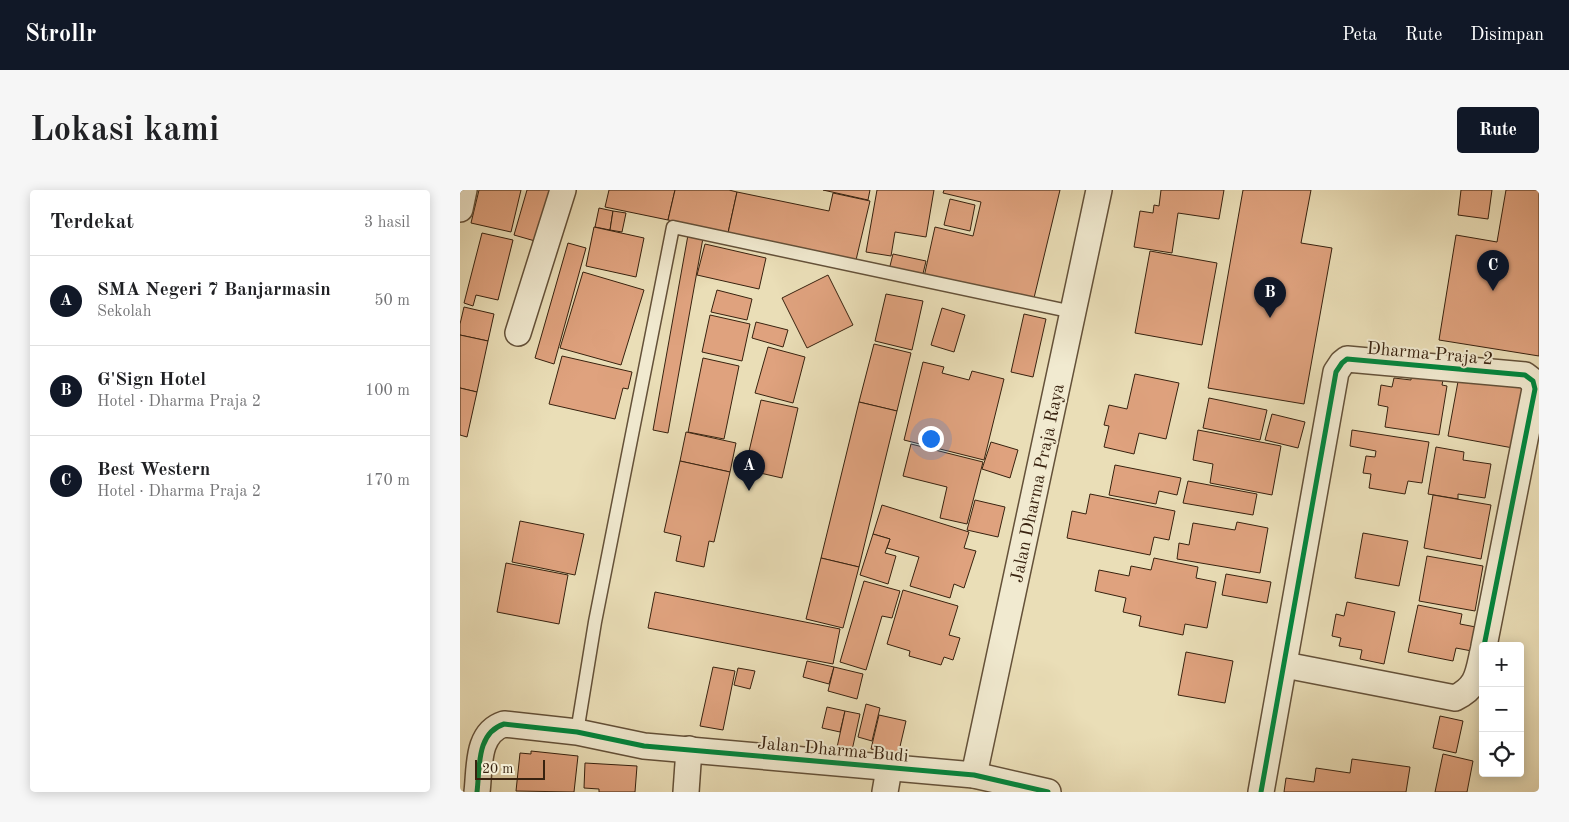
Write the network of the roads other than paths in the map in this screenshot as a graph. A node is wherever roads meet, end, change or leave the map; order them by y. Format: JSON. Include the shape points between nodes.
{"nodes":[{"id":1,"x":464,"y":190,"type":"edge"},
{"id":2,"x":563,"y":190,"type":"edge"},
{"id":3,"x":1098,"y":190,"type":"edge"},
{"id":4,"x":460,"y":209,"type":"edge"},
{"id":5,"x":1073,"y":312,"type":"junction"},
{"id":6,"x":518,"y":333,"type":"dead end"},
{"id":7,"x":1485,"y":642,"type":"edge"},
{"id":8,"x":1285,"y":665,"type":"junction"},
{"id":9,"x":1479,"y":667,"type":"edge"},
{"id":10,"x":577,"y":732,"type":"junction"},
{"id":11,"x":689,"y":750,"type":"junction"},
{"id":12,"x":974,"y":775,"type":"junction"},
{"id":13,"x":887,"y":780,"type":"edge"},
{"id":14,"x":477,"y":792,"type":"edge"},
{"id":15,"x":686,"y":792,"type":"edge"},
{"id":16,"x":1048,"y":792,"type":"edge"},
{"id":17,"x":1261,"y":792,"type":"edge"}],
"edges":[{"from":1,"to":4,"type":"street"},
{"from":2,"to":6,"type":"street"},
{"from":3,"to":5,"type":"street","name":"Jalan Dharma Praja Raya"},
{"from":5,"to":10,"type":"lane","via":[[673,227],[597,612]]},
{"from":5,"to":12,"type":"street","name":"Jalan Dharma Praja Raya"},
{"from":7,"to":8,"type":"street","name":"Dharma Praja 2","via":[[1536,389],[1533,381],[1525,375],[1347,359],[1336,372]]},
{"from":8,"to":9,"type":"street","via":[[1456,698],[1465,693],[1476,679]]},
{"from":8,"to":17,"type":"street","name":"Dharma Praja 2"},
{"from":10,"to":11,"type":"street","name":"Jalan Dharma Budi","via":[[644,746]]},
{"from":10,"to":14,"type":"street","name":"Jalan Dharma Budi","via":[[504,724],[495,727],[482,744]]},
{"from":11,"to":13,"type":"street","name":"Jalan Dharma Budi"},
{"from":11,"to":15,"type":"street"},
{"from":12,"to":13,"type":"street","name":"Jalan Dharma Budi"},
{"from":12,"to":16,"type":"street","name":"Jalan Dharma Budi"}]}
